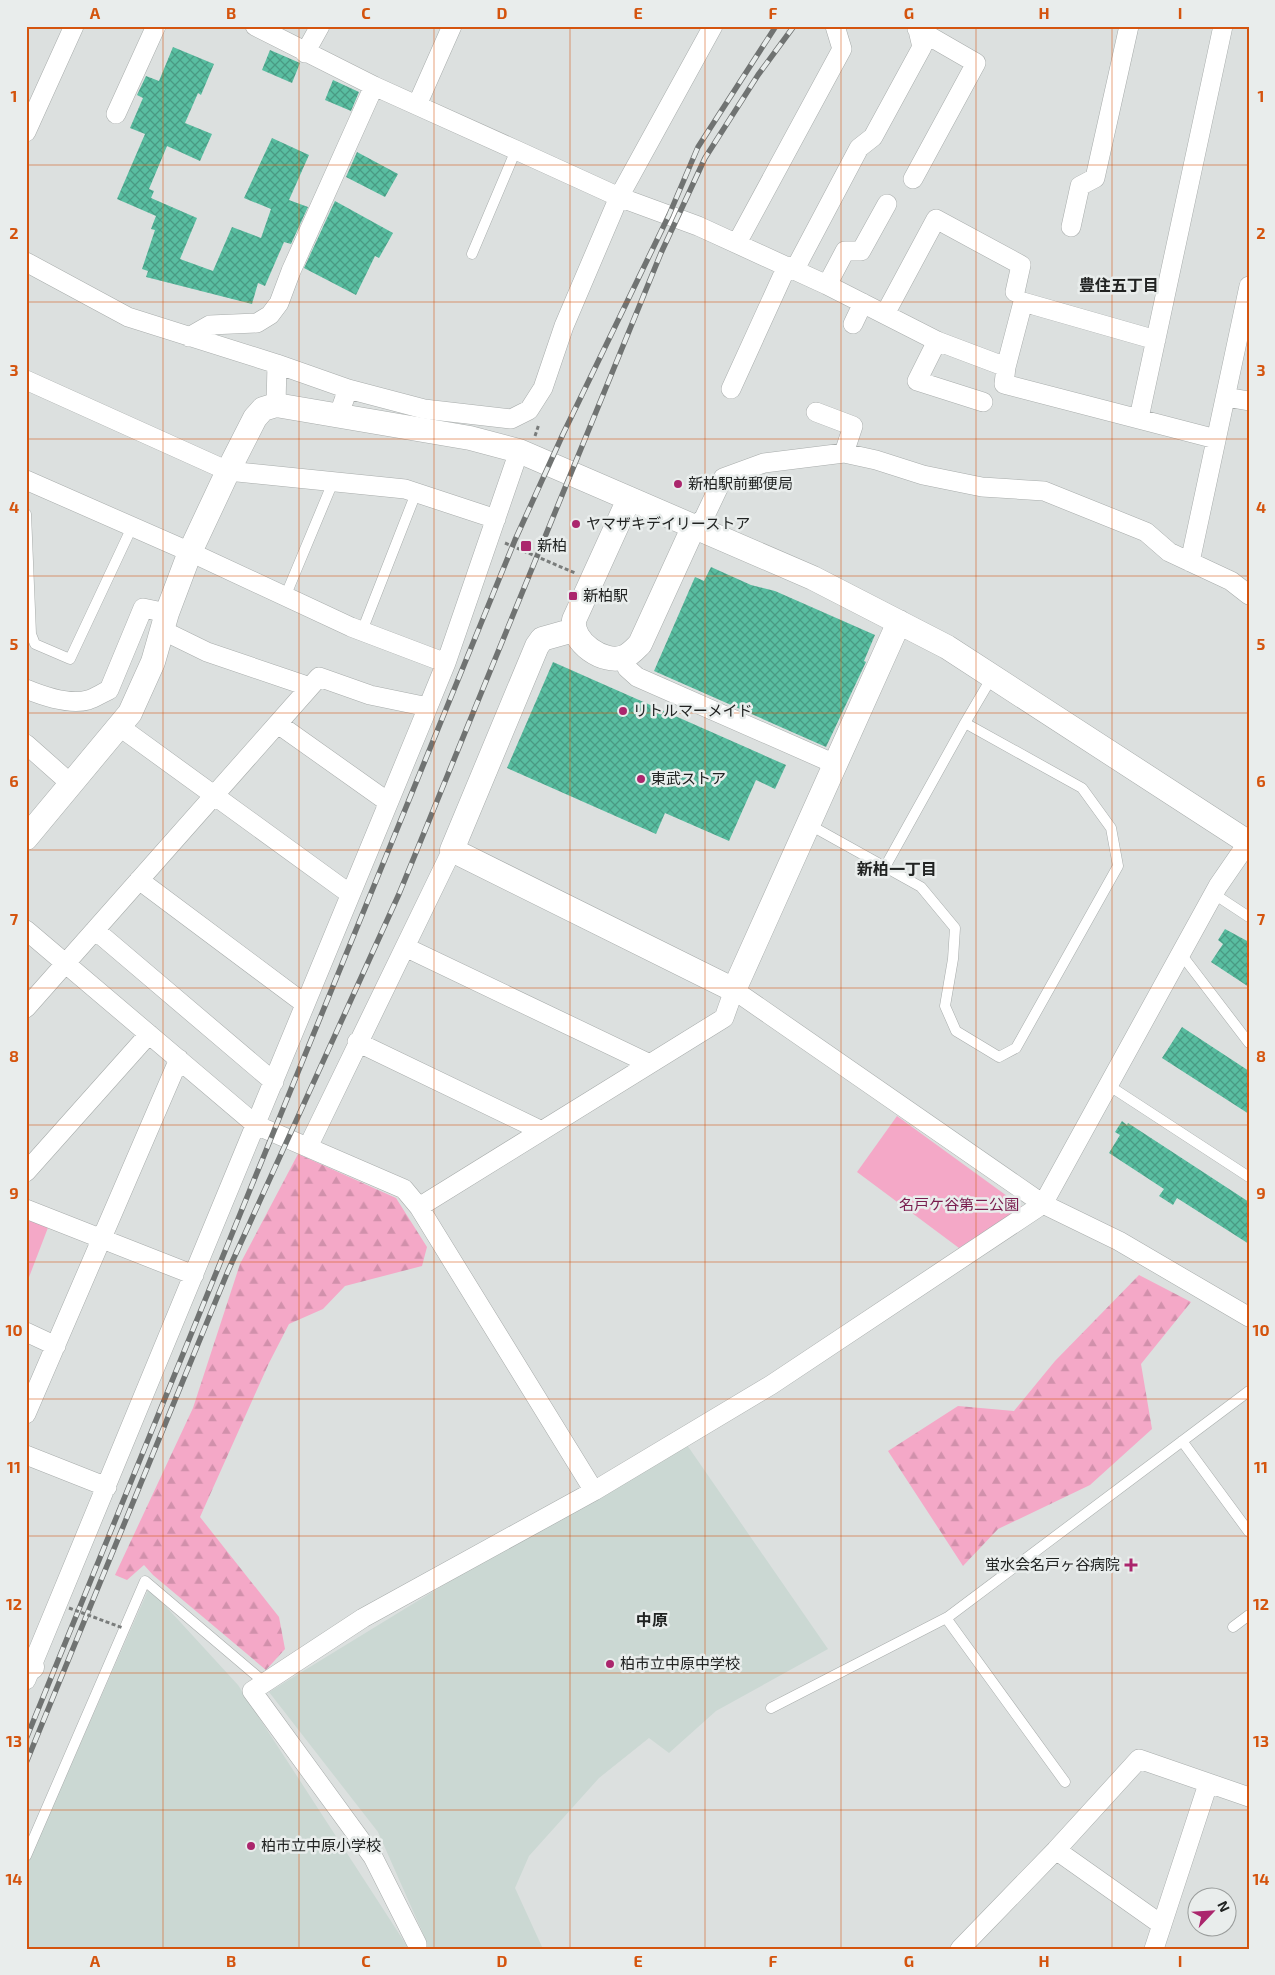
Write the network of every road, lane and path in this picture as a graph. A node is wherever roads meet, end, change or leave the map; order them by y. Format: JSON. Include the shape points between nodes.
{"nodes":[{"id":1,"x":74,"y":26,"type":"edge"},
{"id":2,"x":156,"y":26,"type":"edge"},
{"id":3,"x":255,"y":26,"type":"edge"},
{"id":4,"x":320,"y":26,"type":"edge"},
{"id":5,"x":452,"y":26,"type":"edge"},
{"id":6,"x":712,"y":26,"type":"edge"},
{"id":7,"x":835,"y":26,"type":"edge"},
{"id":8,"x":1129,"y":26,"type":"edge"},
{"id":9,"x":1223,"y":26,"type":"edge"},
{"id":10,"x":917,"y":28,"type":"edge"},
{"id":11,"x":305,"y":53,"type":"junction"},
{"id":12,"x":374,"y":86,"type":"junction"},
{"id":13,"x":417,"y":105,"type":"junction"},
{"id":14,"x":116,"y":114,"type":"dead end"},
{"id":15,"x":26,"y":132,"type":"edge"},
{"id":16,"x":516,"y":150,"type":"junction"},
{"id":17,"x":913,"y":179,"type":"dead end"},
{"id":18,"x":619,"y":197,"type":"junction"},
{"id":19,"x":887,"y":204,"type":"dead end"},
{"id":20,"x":1071,"y":227,"type":"dead end"},
{"id":21,"x":737,"y":243,"type":"junction"},
{"id":22,"x":472,"y":254,"type":"dead end"},
{"id":23,"x":26,"y":262,"type":"edge"},
{"id":24,"x":791,"y":267,"type":"junction"},
{"id":25,"x":827,"y":285,"type":"junction"},
{"id":26,"x":1249,"y":286,"type":"edge"},
{"id":27,"x":1015,"y":292,"type":"dead end"},
{"id":28,"x":863,"y":303,"type":"junction"},
{"id":29,"x":885,"y":314,"type":"junction"},
{"id":30,"x":853,"y":324,"type":"dead end"},
{"id":31,"x":189,"y":337,"type":"junction"},
{"id":32,"x":1156,"y":340,"type":"junction"},
{"id":33,"x":937,"y":341,"type":"junction"},
{"id":34,"x":277,"y":364,"type":"junction"},
{"id":35,"x":1006,"y":367,"type":"junction"},
{"id":36,"x":26,"y":380,"type":"edge"},
{"id":37,"x":348,"y":389,"type":"junction"},
{"id":38,"x":731,"y":389,"type":"dead end"},
{"id":39,"x":1226,"y":397,"type":"junction"},
{"id":40,"x":1249,"y":401,"type":"edge"},
{"id":41,"x":983,"y":402,"type":"dead end"},
{"id":42,"x":276,"y":405,"type":"junction"},
{"id":43,"x":816,"y":412,"type":"dead end"},
{"id":44,"x":339,"y":414,"type":"junction"},
{"id":45,"x":1139,"y":418,"type":"junction"},
{"id":46,"x":1216,"y":439,"type":"junction"},
{"id":47,"x":519,"y":451,"type":"junction"},
{"id":48,"x":844,"y":453,"type":"junction"},
{"id":49,"x":228,"y":471,"type":"junction"},
{"id":50,"x":26,"y":480,"type":"edge"},
{"id":51,"x":333,"y":482,"type":"junction"},
{"id":52,"x":416,"y":493,"type":"junction"},
{"id":53,"x":629,"y":499,"type":"junction"},
{"id":54,"x":26,"y":514,"type":"edge"},
{"id":55,"x":496,"y":519,"type":"junction"},
{"id":56,"x":132,"y":527,"type":"junction"},
{"id":57,"x":693,"y":528,"type":"junction"},
{"id":58,"x":490,"y":537,"type":"junction"},
{"id":59,"x":190,"y":552,"type":"junction"},
{"id":60,"x":1190,"y":562,"type":"junction"},
{"id":61,"x":592,"y":580,"type":"junction"},
{"id":62,"x":1249,"y":595,"type":"edge"},
{"id":63,"x":285,"y":597,"type":"junction"},
{"id":64,"x":165,"y":622,"type":"junction"},
{"id":65,"x":899,"y":622,"type":"junction"},
{"id":66,"x":574,"y":630,"type":"junction"},
{"id":67,"x":362,"y":631,"type":"junction"},
{"id":68,"x":624,"y":657,"type":"junction"},
{"id":69,"x":446,"y":663,"type":"junction"},
{"id":70,"x":993,"y":676,"type":"junction"},
{"id":71,"x":310,"y":687,"type":"junction"},
{"id":72,"x":26,"y":689,"type":"edge"},
{"id":73,"x":428,"y":707,"type":"junction"},
{"id":74,"x":965,"y":723,"type":"junction"},
{"id":75,"x":278,"y":724,"type":"junction"},
{"id":76,"x":120,"y":727,"type":"junction"},
{"id":77,"x":26,"y":744,"type":"edge"},
{"id":78,"x":835,"y":764,"type":"junction"},
{"id":79,"x":71,"y":784,"type":"junction"},
{"id":80,"x":215,"y":795,"type":"junction"},
{"id":81,"x":388,"y":802,"type":"junction"},
{"id":82,"x":808,"y":824,"type":"junction"},
{"id":83,"x":26,"y":838,"type":"edge"},
{"id":84,"x":1248,"y":842,"type":"edge"},
{"id":85,"x":452,"y":850,"type":"junction"},
{"id":86,"x":884,"y":867,"type":"junction"},
{"id":87,"x":139,"y":880,"type":"junction"},
{"id":88,"x":350,"y":894,"type":"junction"},
{"id":89,"x":1214,"y":894,"type":"junction"},
{"id":90,"x":1249,"y":917,"type":"edge"},
{"id":91,"x":26,"y":930,"type":"edge"},
{"id":92,"x":95,"y":930,"type":"junction"},
{"id":93,"x":405,"y":947,"type":"junction"},
{"id":94,"x":1181,"y":954,"type":"junction"},
{"id":95,"x":65,"y":963,"type":"junction"},
{"id":96,"x":734,"y":990,"type":"junction"},
{"id":97,"x":305,"y":1004,"type":"junction"},
{"id":98,"x":26,"y":1008,"type":"edge"},
{"id":99,"x":149,"y":1034,"type":"junction"},
{"id":100,"x":357,"y":1042,"type":"junction"},
{"id":101,"x":1249,"y":1042,"type":"edge"},
{"id":102,"x":179,"y":1059,"type":"junction"},
{"id":103,"x":650,"y":1064,"type":"junction"},
{"id":104,"x":274,"y":1082,"type":"junction"},
{"id":105,"x":1108,"y":1086,"type":"junction"},
{"id":106,"x":256,"y":1126,"type":"junction"},
{"id":107,"x":542,"y":1132,"type":"junction"},
{"id":108,"x":308,"y":1147,"type":"junction"},
{"id":109,"x":26,"y":1172,"type":"edge"},
{"id":110,"x":1249,"y":1177,"type":"edge"},
{"id":111,"x":1043,"y":1204,"type":"junction"},
{"id":112,"x":419,"y":1207,"type":"junction"},
{"id":113,"x":26,"y":1209,"type":"edge"},
{"id":114,"x":102,"y":1239,"type":"junction"},
{"id":115,"x":194,"y":1275,"type":"junction"},
{"id":116,"x":1249,"y":1317,"type":"edge"},
{"id":117,"x":26,"y":1332,"type":"edge"},
{"id":118,"x":56,"y":1346,"type":"junction"},
{"id":119,"x":1249,"y":1390,"type":"edge"},
{"id":120,"x":26,"y":1414,"type":"edge"},
{"id":121,"x":1182,"y":1441,"type":"junction"},
{"id":122,"x":26,"y":1455,"type":"edge"},
{"id":123,"x":108,"y":1487,"type":"junction"},
{"id":124,"x":594,"y":1491,"type":"junction"},
{"id":125,"x":1249,"y":1532,"type":"edge"},
{"id":126,"x":69,"y":1608,"type":"dead end"},
{"id":127,"x":1249,"y":1615,"type":"edge"},
{"id":128,"x":946,"y":1618,"type":"junction"},
{"id":129,"x":1233,"y":1627,"type":"dead end"},
{"id":130,"x":123,"y":1628,"type":"junction"},
{"id":131,"x":28,"y":1670,"type":"edge"},
{"id":132,"x":264,"y":1682,"type":"junction"},
{"id":133,"x":771,"y":1708,"type":"dead end"},
{"id":134,"x":1066,"y":1782,"type":"dead end"},
{"id":135,"x":1208,"y":1784,"type":"junction"},
{"id":136,"x":1249,"y":1797,"type":"edge"},
{"id":137,"x":1056,"y":1850,"type":"junction"},
{"id":138,"x":26,"y":1856,"type":"edge"},
{"id":139,"x":1162,"y":1925,"type":"junction"},
{"id":140,"x":961,"y":1948,"type":"edge"},
{"id":141,"x":417,"y":1949,"type":"edge"},
{"id":142,"x":1154,"y":1949,"type":"edge"}],
"edges":[{"from":1,"to":15,"type":"street"},
{"from":2,"to":14,"type":"street"},
{"from":3,"to":11,"type":"street"},
{"from":4,"to":11,"type":"street"},
{"from":5,"to":13,"type":"street"},
{"from":6,"to":18,"type":"street"},
{"from":7,"to":21,"type":"street","via":[[842,48]]},
{"from":8,"to":20,"type":"street","via":[[1095,178],[1080,186]]},
{"from":9,"to":32,"type":"street"},
{"from":10,"to":17,"type":"street","via":[[976,63]]},
{"from":10,"to":24,"type":"street","via":[[922,47],[873,138],[860,148]]},
{"from":11,"to":12,"type":"street"},
{"from":12,"to":13,"type":"street"},
{"from":12,"to":31,"type":"street","via":[[279,304],[258,323],[210,326]]},
{"from":13,"to":16,"type":"street"},
{"from":16,"to":18,"type":"street"},
{"from":16,"to":22,"type":"lane"},
{"from":18,"to":21,"type":"street"},
{"from":18,"to":37,"type":"street","via":[[564,326],[543,388],[529,410],[511,419],[424,409]]},
{"from":19,"to":25,"type":"street","via":[[861,251],[845,251]]},
{"from":21,"to":24,"type":"street"},
{"from":23,"to":31,"type":"street","via":[[128,317]]},
{"from":24,"to":25,"type":"street"},
{"from":24,"to":38,"type":"street"},
{"from":25,"to":28,"type":"street"},
{"from":26,"to":39,"type":"street"},
{"from":27,"to":29,"type":"street","via":[[1020,265],[936,219]]},
{"from":28,"to":29,"type":"street"},
{"from":28,"to":30,"type":"street"},
{"from":29,"to":33,"type":"street"},
{"from":31,"to":34,"type":"street"},
{"from":32,"to":35,"type":"street","via":[[1023,302]]},
{"from":32,"to":45,"type":"street"},
{"from":33,"to":35,"type":"street"},
{"from":33,"to":41,"type":"street","via":[[917,381]]},
{"from":34,"to":37,"type":"street"},
{"from":34,"to":42,"type":"street"},
{"from":35,"to":45,"type":"street","via":[[1004,384]]},
{"from":36,"to":49,"type":"street"},
{"from":37,"to":44,"type":"street"},
{"from":39,"to":40,"type":"street"},
{"from":39,"to":46,"type":"street"},
{"from":42,"to":44,"type":"street"},
{"from":42,"to":49,"type":"street","via":[[263,410],[255,418]]},
{"from":43,"to":48,"type":"street","via":[[853,426]]},
{"from":44,"to":47,"type":"street","via":[[470,438]]},
{"from":45,"to":46,"type":"street"},
{"from":46,"to":60,"type":"street"},
{"from":47,"to":53,"type":"street"},
{"from":47,"to":55,"type":"street"},
{"from":48,"to":57,"type":"street","via":[[764,463],[723,478],[704,518]]},
{"from":48,"to":60,"type":"street","via":[[982,488],[1044,491],[1146,532],[1168,552]]},
{"from":49,"to":51,"type":"street"},
{"from":49,"to":59,"type":"street"},
{"from":50,"to":56,"type":"street"},
{"from":51,"to":52,"type":"street","via":[[405,489]]},
{"from":51,"to":63,"type":"lane"},
{"from":52,"to":55,"type":"street"},
{"from":52,"to":67,"type":"lane"},
{"from":53,"to":57,"type":"street"},
{"from":53,"to":61,"type":"street"},
{"from":54,"to":56,"type":"lane","via":[[30,634],[35,644],[70,659]]},
{"from":55,"to":58,"type":"street"},
{"from":56,"to":59,"type":"street"},
{"from":57,"to":65,"type":"street","via":[[813,578]]},
{"from":57,"to":68,"type":"street","via":[[640,644]]},
{"from":58,"to":61,"type":"path"},
{"from":58,"to":69,"type":"street"},
{"from":59,"to":63,"type":"street"},
{"from":59,"to":64,"type":"street"},
{"from":60,"to":62,"type":"street","via":[[1231,581]]},
{"from":61,"to":66,"type":"street","via":[[574,620]]},
{"from":63,"to":67,"type":"street"},
{"from":64,"to":71,"type":"street","via":[[207,652]]},
{"from":64,"to":72,"type":"street","via":[[143,608],[109,690],[90,700],[78,702]]},
{"from":64,"to":76,"type":"street","via":[[144,686]]},
{"from":65,"to":70,"type":"street"},
{"from":65,"to":78,"type":"street"},
{"from":66,"to":68,"type":"street","via":[[583,645],[594,651],[611,658]]},
{"from":66,"to":85,"type":"street","via":[[542,639],[537,646]]},
{"from":67,"to":69,"type":"street"},
{"from":68,"to":78,"type":"street","via":[[627,668],[637,677]]},
{"from":69,"to":73,"type":"street"},
{"from":70,"to":74,"type":"lane"},
{"from":70,"to":84,"type":"street"},
{"from":71,"to":73,"type":"street","via":[[319,677],[370,695]]},
{"from":71,"to":75,"type":"street"},
{"from":73,"to":81,"type":"street"},
{"from":74,"to":86,"type":"lane"},
{"from":74,"to":86,"type":"lane","via":[[1082,788],[1111,828],[1118,866],[1016,1048],[999,1057],[956,1031],[945,1006],[955,928],[921,887]]},
{"from":75,"to":80,"type":"street"},
{"from":75,"to":81,"type":"street"},
{"from":76,"to":79,"type":"street"},
{"from":76,"to":80,"type":"street"},
{"from":77,"to":79,"type":"street"},
{"from":78,"to":82,"type":"street"},
{"from":79,"to":83,"type":"street"},
{"from":80,"to":87,"type":"street"},
{"from":80,"to":88,"type":"street"},
{"from":81,"to":88,"type":"street"},
{"from":82,"to":86,"type":"lane"},
{"from":82,"to":96,"type":"street"},
{"from":84,"to":89,"type":"street"},
{"from":85,"to":93,"type":"street"},
{"from":85,"to":96,"type":"street"},
{"from":87,"to":92,"type":"street"},
{"from":87,"to":97,"type":"street"},
{"from":88,"to":97,"type":"street"},
{"from":89,"to":90,"type":"lane"},
{"from":89,"to":94,"type":"street"},
{"from":91,"to":95,"type":"street"},
{"from":92,"to":95,"type":"street"},
{"from":92,"to":104,"type":"street"},
{"from":93,"to":100,"type":"street"},
{"from":93,"to":103,"type":"street"},
{"from":94,"to":101,"type":"lane"},
{"from":94,"to":105,"type":"street"},
{"from":95,"to":98,"type":"street"},
{"from":95,"to":99,"type":"street"},
{"from":96,"to":103,"type":"street","via":[[724,1018]]},
{"from":96,"to":111,"type":"street"},
{"from":97,"to":104,"type":"street"},
{"from":99,"to":102,"type":"street"},
{"from":99,"to":109,"type":"street"},
{"from":100,"to":107,"type":"street"},
{"from":100,"to":108,"type":"street"},
{"from":102,"to":106,"type":"street"},
{"from":102,"to":114,"type":"street"},
{"from":103,"to":107,"type":"street"},
{"from":104,"to":106,"type":"street"},
{"from":105,"to":110,"type":"lane"},
{"from":105,"to":111,"type":"street"},
{"from":106,"to":108,"type":"street"},
{"from":106,"to":115,"type":"street"},
{"from":107,"to":112,"type":"street"},
{"from":108,"to":112,"type":"street","via":[[404,1188]]},
{"from":111,"to":116,"type":"street","via":[[1119,1241]]},
{"from":111,"to":124,"type":"street","via":[[771,1385]]},
{"from":112,"to":124,"type":"street"},
{"from":113,"to":114,"type":"street"},
{"from":114,"to":115,"type":"street"},
{"from":114,"to":118,"type":"street"},
{"from":115,"to":123,"type":"street"},
{"from":117,"to":118,"type":"street"},
{"from":118,"to":120,"type":"street"},
{"from":119,"to":121,"type":"lane"},
{"from":121,"to":125,"type":"lane"},
{"from":121,"to":128,"type":"lane"},
{"from":122,"to":123,"type":"street"},
{"from":123,"to":131,"type":"street"},
{"from":124,"to":132,"type":"street","via":[[362,1618]]},
{"from":126,"to":130,"type":"path","bridge":true},
{"from":127,"to":129,"type":"lane"},
{"from":128,"to":133,"type":"lane"},
{"from":128,"to":134,"type":"lane"},
{"from":130,"to":132,"type":"lane","via":[[145,1580]]},
{"from":130,"to":138,"type":"lane"},
{"from":132,"to":141,"type":"street","via":[[252,1691],[373,1857]]},
{"from":135,"to":136,"type":"street"},
{"from":135,"to":137,"type":"street","via":[[1139,1759]]},
{"from":135,"to":139,"type":"street"},
{"from":137,"to":139,"type":"street"},
{"from":137,"to":140,"type":"street"},
{"from":139,"to":142,"type":"street"}]}
